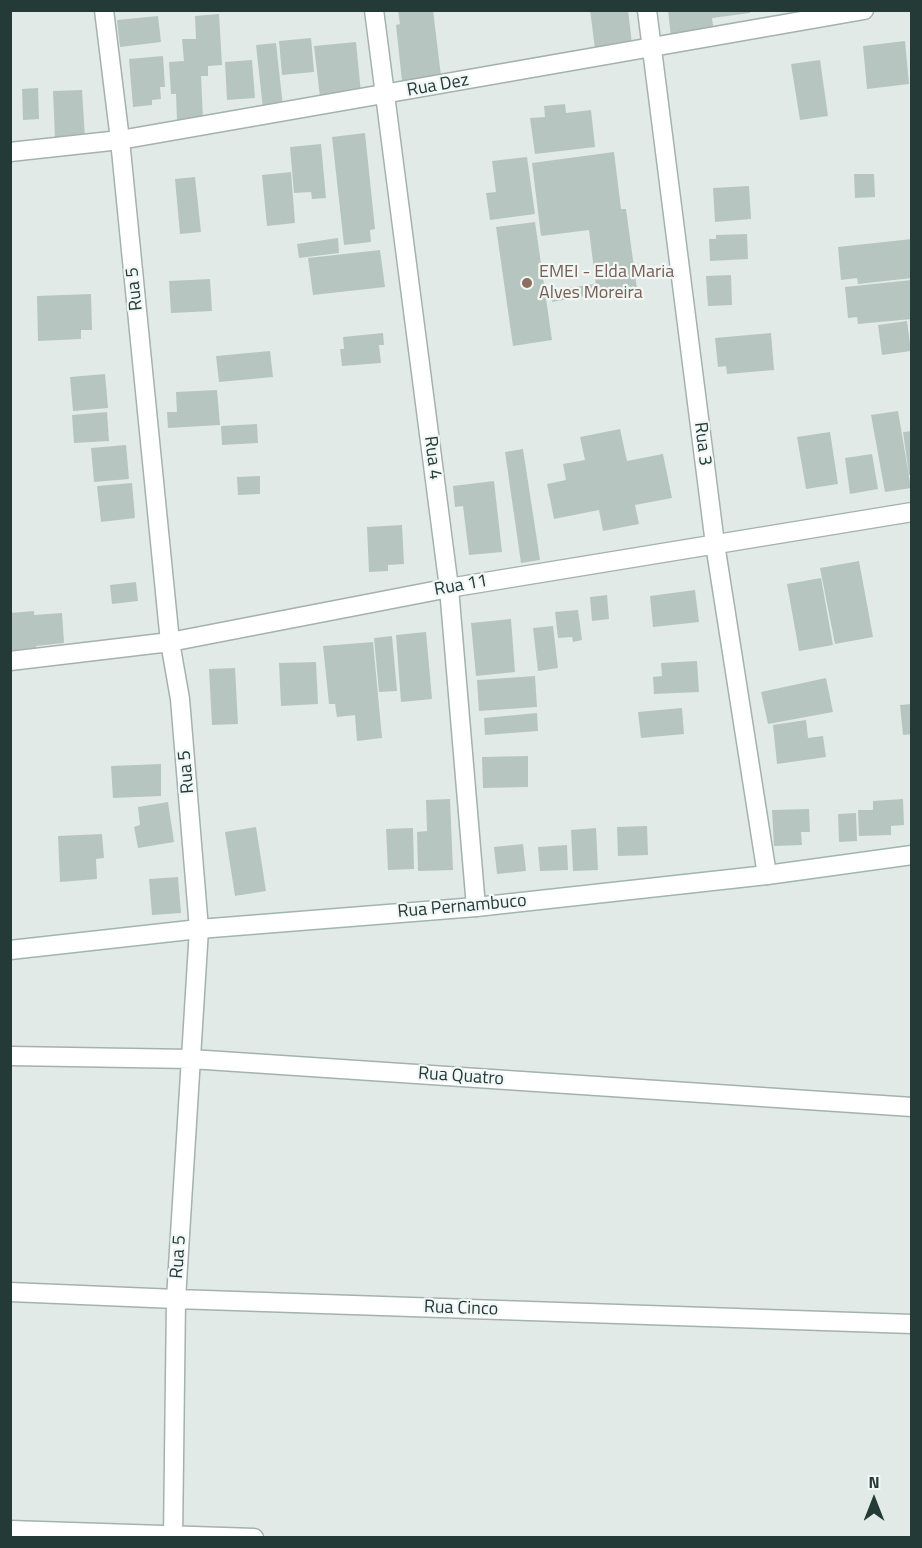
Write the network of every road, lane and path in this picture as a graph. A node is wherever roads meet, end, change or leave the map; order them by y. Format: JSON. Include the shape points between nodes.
{"nodes":[{"id":1,"x":104,"y":10,"type":"edge"},
{"id":2,"x":374,"y":10,"type":"edge"},
{"id":3,"x":647,"y":10,"type":"edge"},
{"id":4,"x":864,"y":10,"type":"edge"},
{"id":5,"x":651,"y":49,"type":"junction"},
{"id":6,"x":385,"y":95,"type":"junction"},
{"id":7,"x":120,"y":140,"type":"junction"},
{"id":8,"x":10,"y":152,"type":"edge"},
{"id":9,"x":912,"y":512,"type":"edge"},
{"id":10,"x":715,"y":544,"type":"junction"},
{"id":11,"x":449,"y":588,"type":"junction"},
{"id":12,"x":170,"y":642,"type":"junction"},
{"id":13,"x":10,"y":661,"type":"edge"},
{"id":14,"x":912,"y":855,"type":"edge"},
{"id":15,"x":767,"y":875,"type":"junction"},
{"id":16,"x":476,"y":907,"type":"junction"},
{"id":17,"x":200,"y":929,"type":"junction"},
{"id":18,"x":10,"y":950,"type":"edge"},
{"id":19,"x":10,"y":1056,"type":"edge"},
{"id":20,"x":191,"y":1059,"type":"junction"},
{"id":21,"x":912,"y":1107,"type":"edge"},
{"id":22,"x":10,"y":1292,"type":"edge"},
{"id":23,"x":176,"y":1299,"type":"junction"},
{"id":24,"x":912,"y":1324,"type":"edge"},
{"id":25,"x":10,"y":1530,"type":"edge"},
{"id":26,"x":173,"y":1536,"type":"edge"},
{"id":27,"x":254,"y":1538,"type":"edge"}],
"edges":[{"from":1,"to":7,"type":"street","name":"Rua 5"},
{"from":2,"to":6,"type":"street","name":"Rua 4"},
{"from":3,"to":5,"type":"street","name":"Rua 3"},
{"from":4,"to":5,"type":"street","name":"Rua Dez"},
{"from":5,"to":6,"type":"street","name":"Rua Dez"},
{"from":5,"to":10,"type":"street","name":"Rua 3"},
{"from":6,"to":7,"type":"street","name":"Rua Dez"},
{"from":6,"to":11,"type":"street","name":"Rua 4"},
{"from":7,"to":8,"type":"street","name":"Rua Dez"},
{"from":7,"to":12,"type":"street","name":"Rua 5"},
{"from":9,"to":10,"type":"street","name":"Rua 11"},
{"from":10,"to":11,"type":"street","name":"Rua 11"},
{"from":10,"to":15,"type":"street","name":"Rua 3"},
{"from":11,"to":12,"type":"street","name":"Rua 11"},
{"from":11,"to":16,"type":"street","name":"Rua 4"},
{"from":12,"to":13,"type":"street","name":"Rua 11"},
{"from":12,"to":17,"type":"street","name":"Rua 5","via":[[180,699]]},
{"from":14,"to":15,"type":"street","name":"Rua Pernambuco"},
{"from":15,"to":16,"type":"street","name":"Rua Pernambuco"},
{"from":16,"to":17,"type":"street","name":"Rua Pernambuco"},
{"from":17,"to":18,"type":"street","name":"Rua Pernambuco"},
{"from":17,"to":20,"type":"street","name":"Rua 5"},
{"from":19,"to":20,"type":"street","name":"Rua Quatro"},
{"from":20,"to":21,"type":"street","name":"Rua Quatro"},
{"from":20,"to":23,"type":"street","name":"Rua 5"},
{"from":22,"to":23,"type":"street","name":"Rua Cinco"},
{"from":23,"to":24,"type":"street","name":"Rua Cinco"},
{"from":23,"to":26,"type":"street","name":"Rua 5"},
{"from":25,"to":26,"type":"street"},
{"from":26,"to":27,"type":"street"}]}
